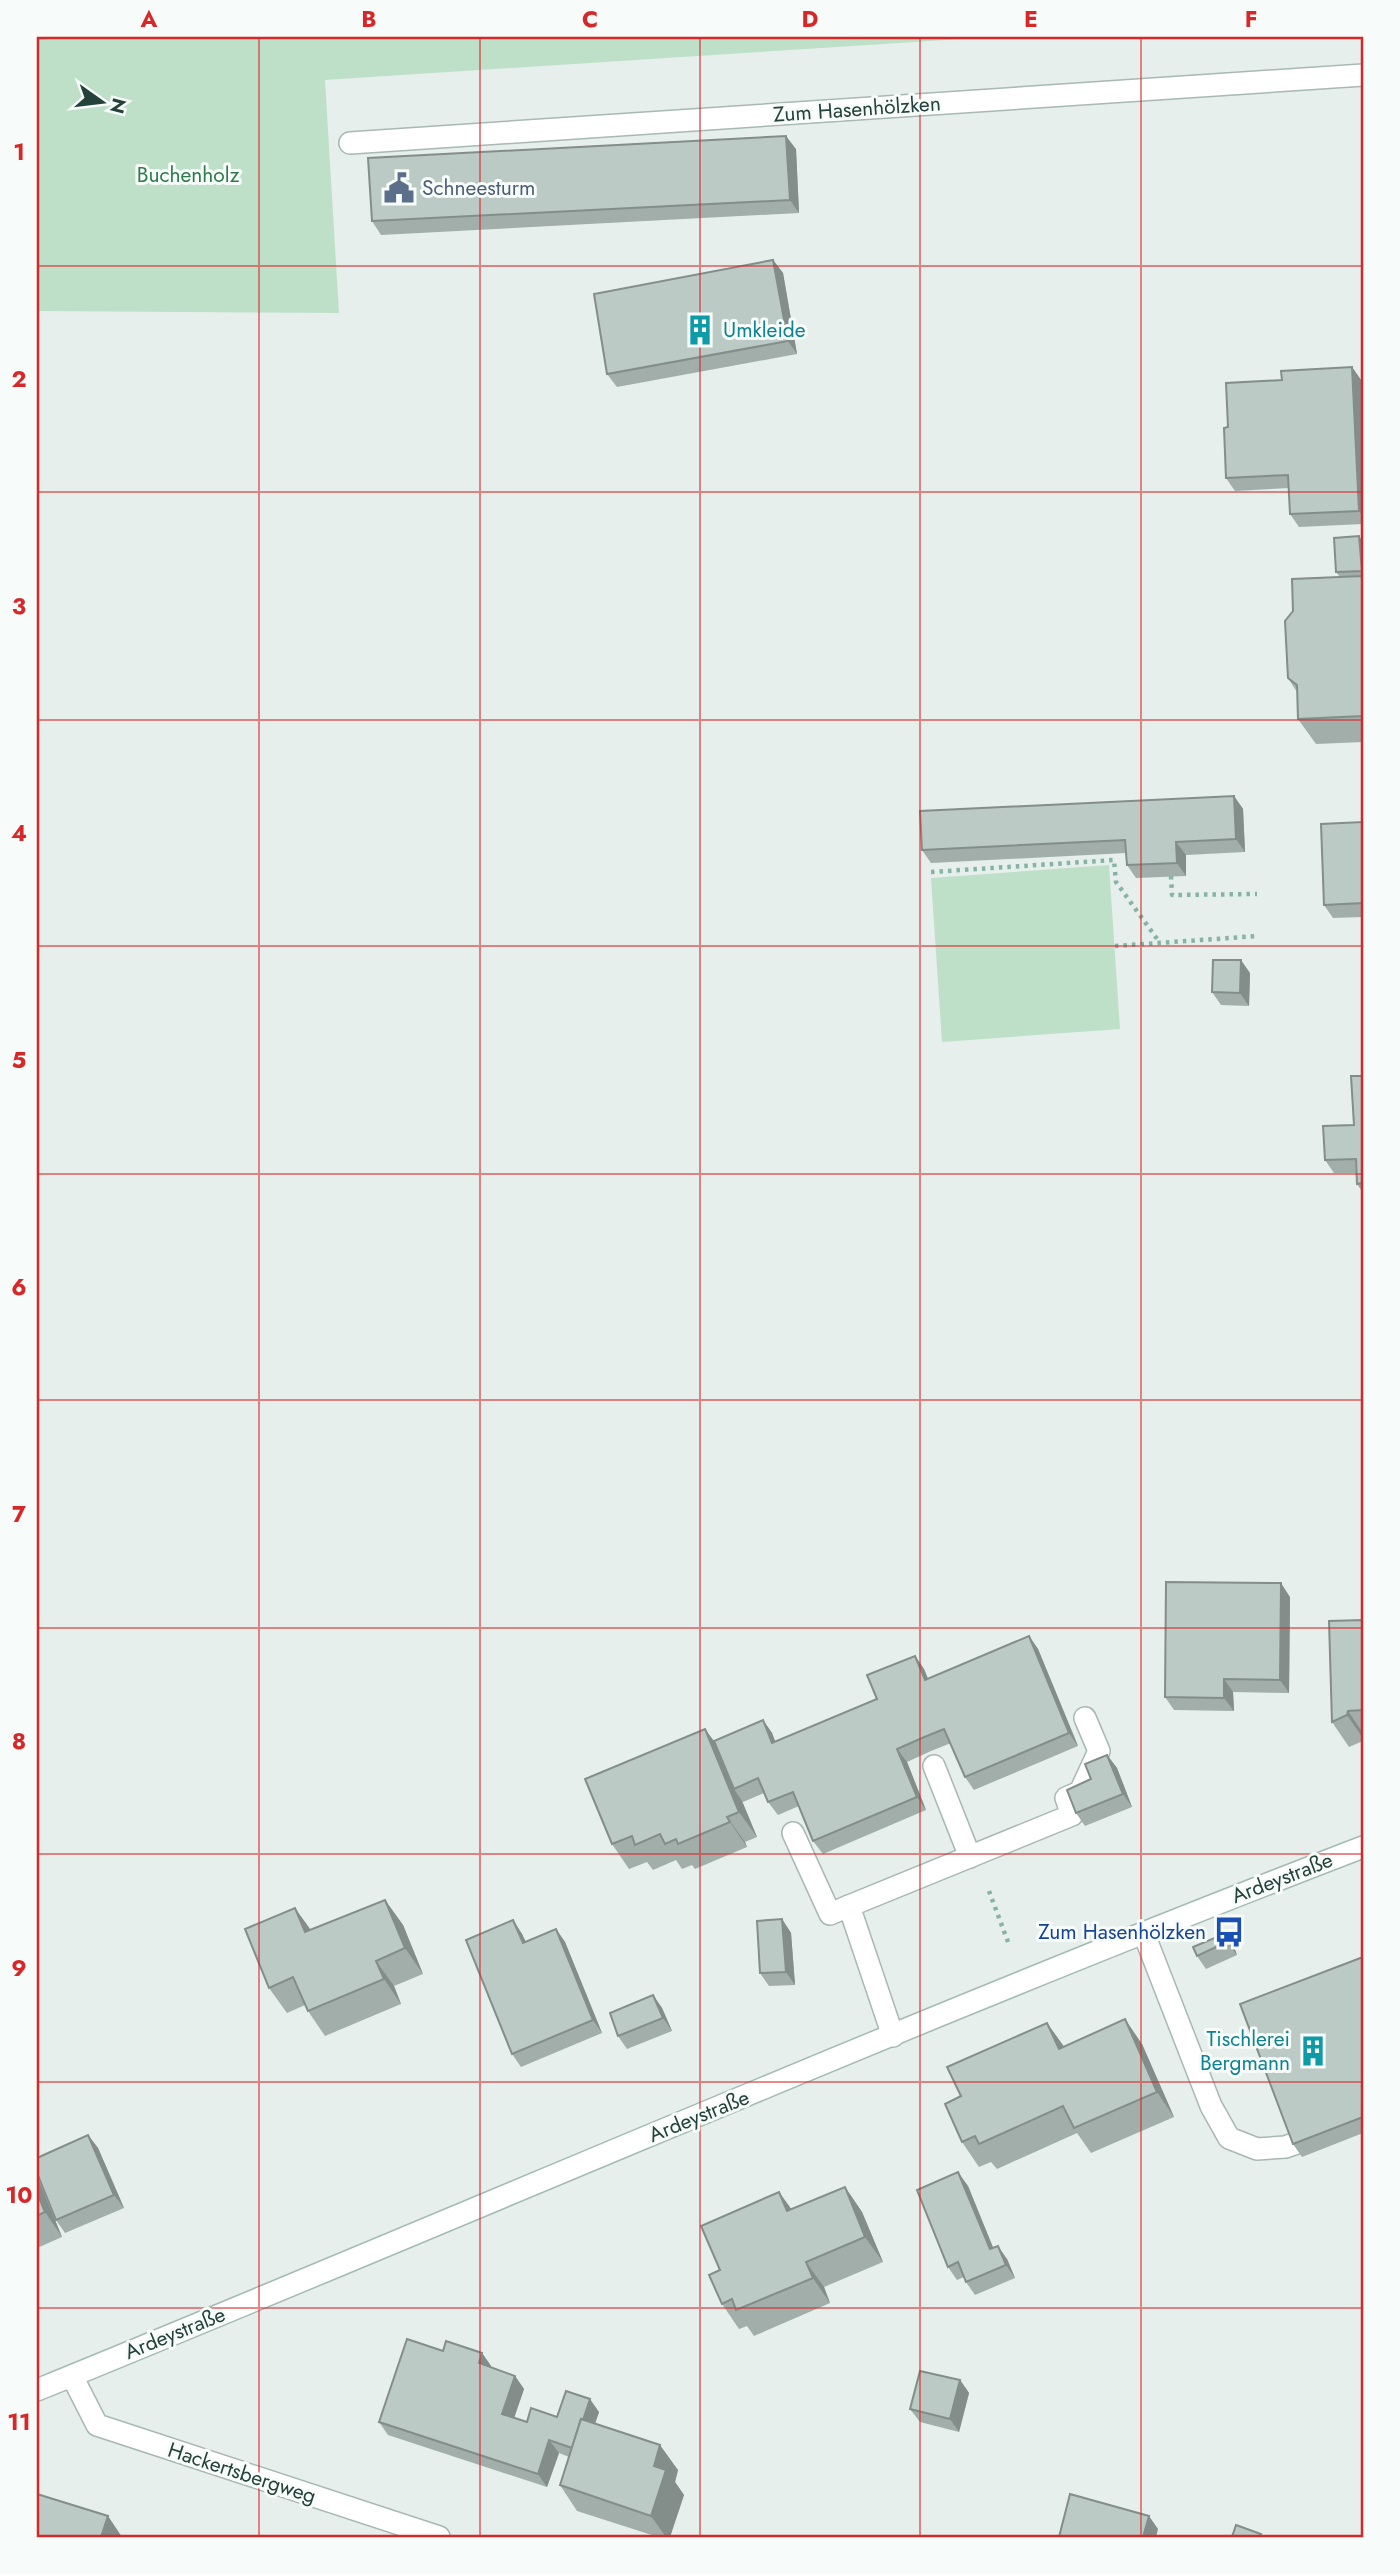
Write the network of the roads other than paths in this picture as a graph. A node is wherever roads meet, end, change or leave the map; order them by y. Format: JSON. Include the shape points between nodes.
{"nodes":[{"id":1,"x":1363,"y":75,"type":"edge"},
{"id":2,"x":350,"y":143,"type":"dead end"},
{"id":3,"x":1085,"y":1718,"type":"dead end"},
{"id":4,"x":934,"y":1766,"type":"dead end"},
{"id":5,"x":793,"y":1833,"type":"dead end"},
{"id":6,"x":1363,"y":1847,"type":"edge"},
{"id":7,"x":973,"y":1856,"type":"junction"},
{"id":8,"x":849,"y":1906,"type":"junction"},
{"id":9,"x":1144,"y":1934,"type":"junction"},
{"id":10,"x":893,"y":2036,"type":"junction"},
{"id":11,"x":1297,"y":2143,"type":"edge"},
{"id":12,"x":72,"y":2376,"type":"junction"},
{"id":13,"x":37,"y":2390,"type":"edge"},
{"id":14,"x":439,"y":2537,"type":"edge"}],
"edges":[{"from":1,"to":2,"type":"main road","name":"Zum Hasenhölzken"},
{"from":3,"to":7,"type":"main road","via":[[1099,1751],[1080,1792],[1066,1798],[1072,1815]]},
{"from":4,"to":7,"type":"main road"},
{"from":5,"to":8,"type":"main road","via":[[830,1914]]},
{"from":6,"to":9,"type":"main road","name":"Ardeystraße"},
{"from":7,"to":8,"type":"main road"},
{"from":8,"to":10,"type":"main road"},
{"from":9,"to":10,"type":"main road","name":"Ardeystraße"},
{"from":9,"to":11,"type":"main road","via":[[1211,2106],[1229,2138],[1257,2148]]},
{"from":10,"to":12,"type":"main road","name":"Ardeystraße"},
{"from":12,"to":13,"type":"main road","name":"Ardeystraße"},
{"from":12,"to":14,"type":"main road","name":"Hackertsbergweg","via":[[97,2425]]}]}
